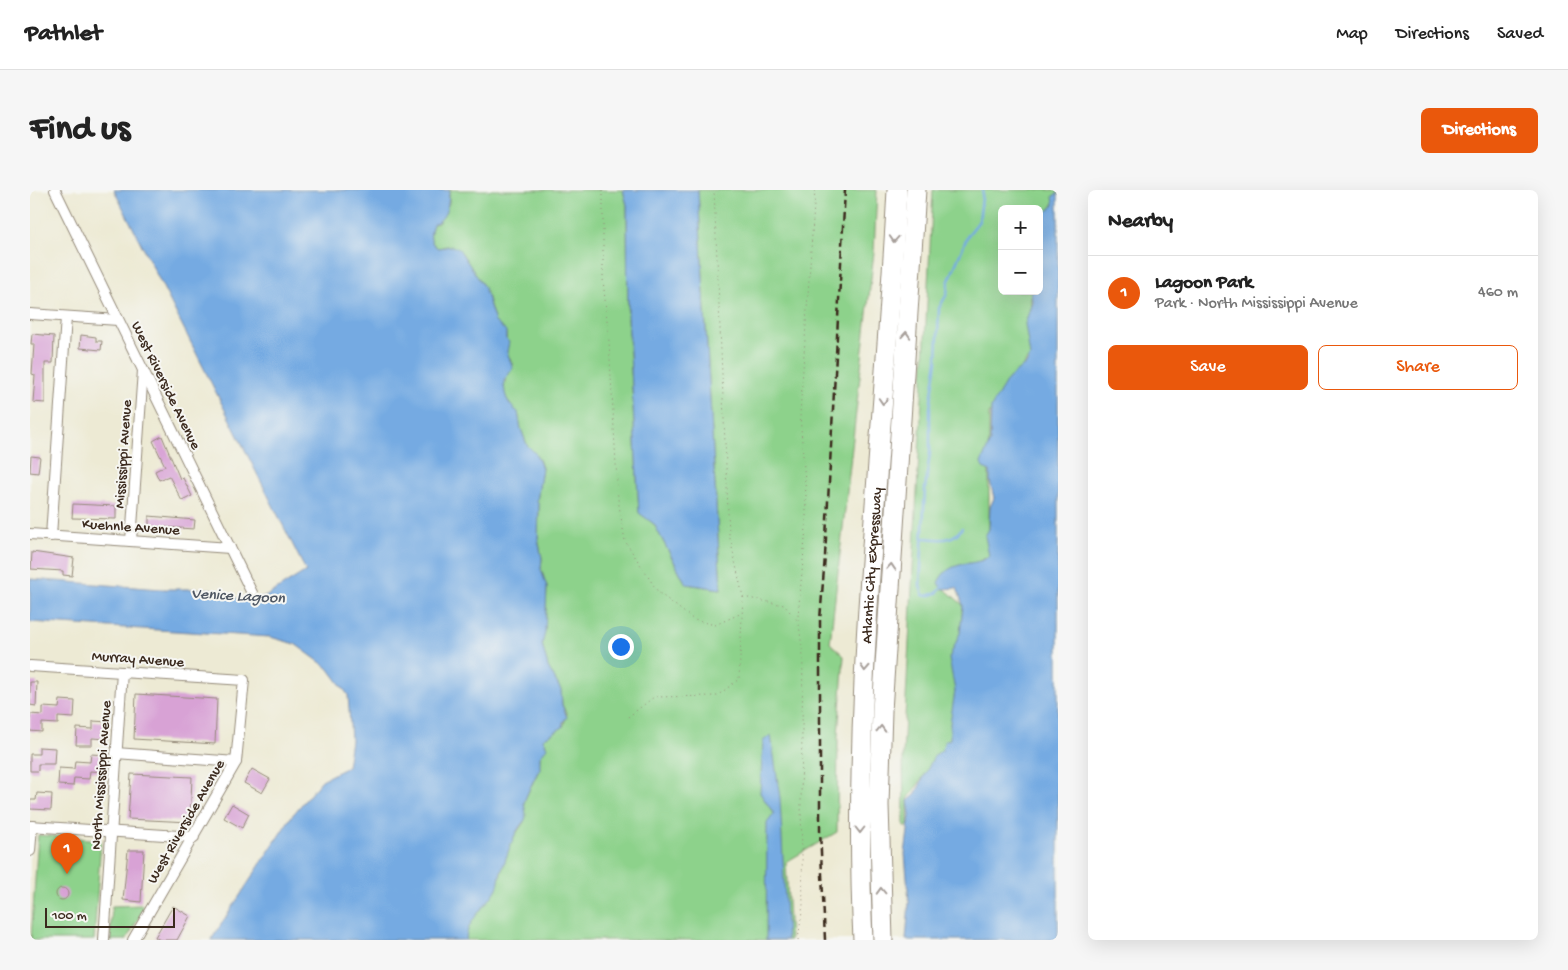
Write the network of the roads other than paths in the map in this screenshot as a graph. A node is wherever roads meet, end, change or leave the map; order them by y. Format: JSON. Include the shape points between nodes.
{"nodes":[{"id":1,"x":55,"y":190,"type":"edge"},
{"id":2,"x":897,"y":190,"type":"edge"},
{"id":3,"x":916,"y":190,"type":"edge"},
{"id":4,"x":30,"y":314,"type":"edge"},
{"id":5,"x":66,"y":317,"type":"junction"},
{"id":6,"x":118,"y":320,"type":"junction"},
{"id":7,"x":143,"y":369,"type":"junction"},
{"id":8,"x":30,"y":534,"type":"edge"},
{"id":9,"x":51,"y":536,"type":"junction"},
{"id":10,"x":131,"y":541,"type":"junction"},
{"id":11,"x":230,"y":548,"type":"junction"},
{"id":12,"x":252,"y":593,"type":"dead end"},
{"id":13,"x":30,"y":666,"type":"edge"},
{"id":14,"x":122,"y":672,"type":"junction"},
{"id":15,"x":244,"y":680,"type":"joint"},
{"id":16,"x":116,"y":753,"type":"junction"},
{"id":17,"x":236,"y":762,"type":"junction"},
{"id":18,"x":31,"y":826,"type":"edge"},
{"id":19,"x":111,"y":831,"type":"junction"},
{"id":20,"x":194,"y":837,"type":"junction"},
{"id":21,"x":30,"y":851,"type":"edge"},
{"id":22,"x":104,"y":940,"type":"edge"},
{"id":23,"x":133,"y":940,"type":"edge"},
{"id":24,"x":863,"y":940,"type":"edge"},
{"id":25,"x":883,"y":940,"type":"edge"}],
"edges":[{"from":1,"to":6,"type":"street","name":"West Riverside Avenue"},
{"from":2,"to":24,"type":"highway","name":"Atlantic City Expressway","one_way":true,"via":[[863,708],[860,802]]},
{"from":25,"to":3,"type":"highway","name":"Atlantic City Expressway","one_way":true,"via":[[880,842],[882,711]]},
{"from":4,"to":5,"type":"street"},
{"from":5,"to":6,"type":"street"},
{"from":5,"to":9,"type":"street"},
{"from":6,"to":7,"type":"street","name":"West Riverside Avenue"},
{"from":7,"to":10,"type":"street","name":"Mississippi Avenue"},
{"from":7,"to":11,"type":"street","name":"West Riverside Avenue"},
{"from":8,"to":9,"type":"street","name":"Kuehnle Avenue"},
{"from":9,"to":10,"type":"street","name":"Kuehnle Avenue"},
{"from":10,"to":11,"type":"street","name":"Kuehnle Avenue"},
{"from":11,"to":12,"type":"street","name":"West Riverside Avenue"},
{"from":13,"to":14,"type":"street","name":"Murray Avenue"},
{"from":14,"to":15,"type":"street","name":"Murray Avenue"},
{"from":14,"to":16,"type":"street","name":"North Mississippi Avenue"},
{"from":15,"to":17,"type":"street","name":"West Riverside Avenue"},
{"from":16,"to":17,"type":"street"},
{"from":16,"to":19,"type":"street","name":"North Mississippi Avenue"},
{"from":17,"to":20,"type":"street","name":"West Riverside Avenue"},
{"from":18,"to":19,"type":"street"},
{"from":18,"to":21,"type":"street"},
{"from":19,"to":20,"type":"street"},
{"from":19,"to":22,"type":"street","name":"North Mississippi Avenue"},
{"from":20,"to":23,"type":"street","name":"West Riverside Avenue"}]}
